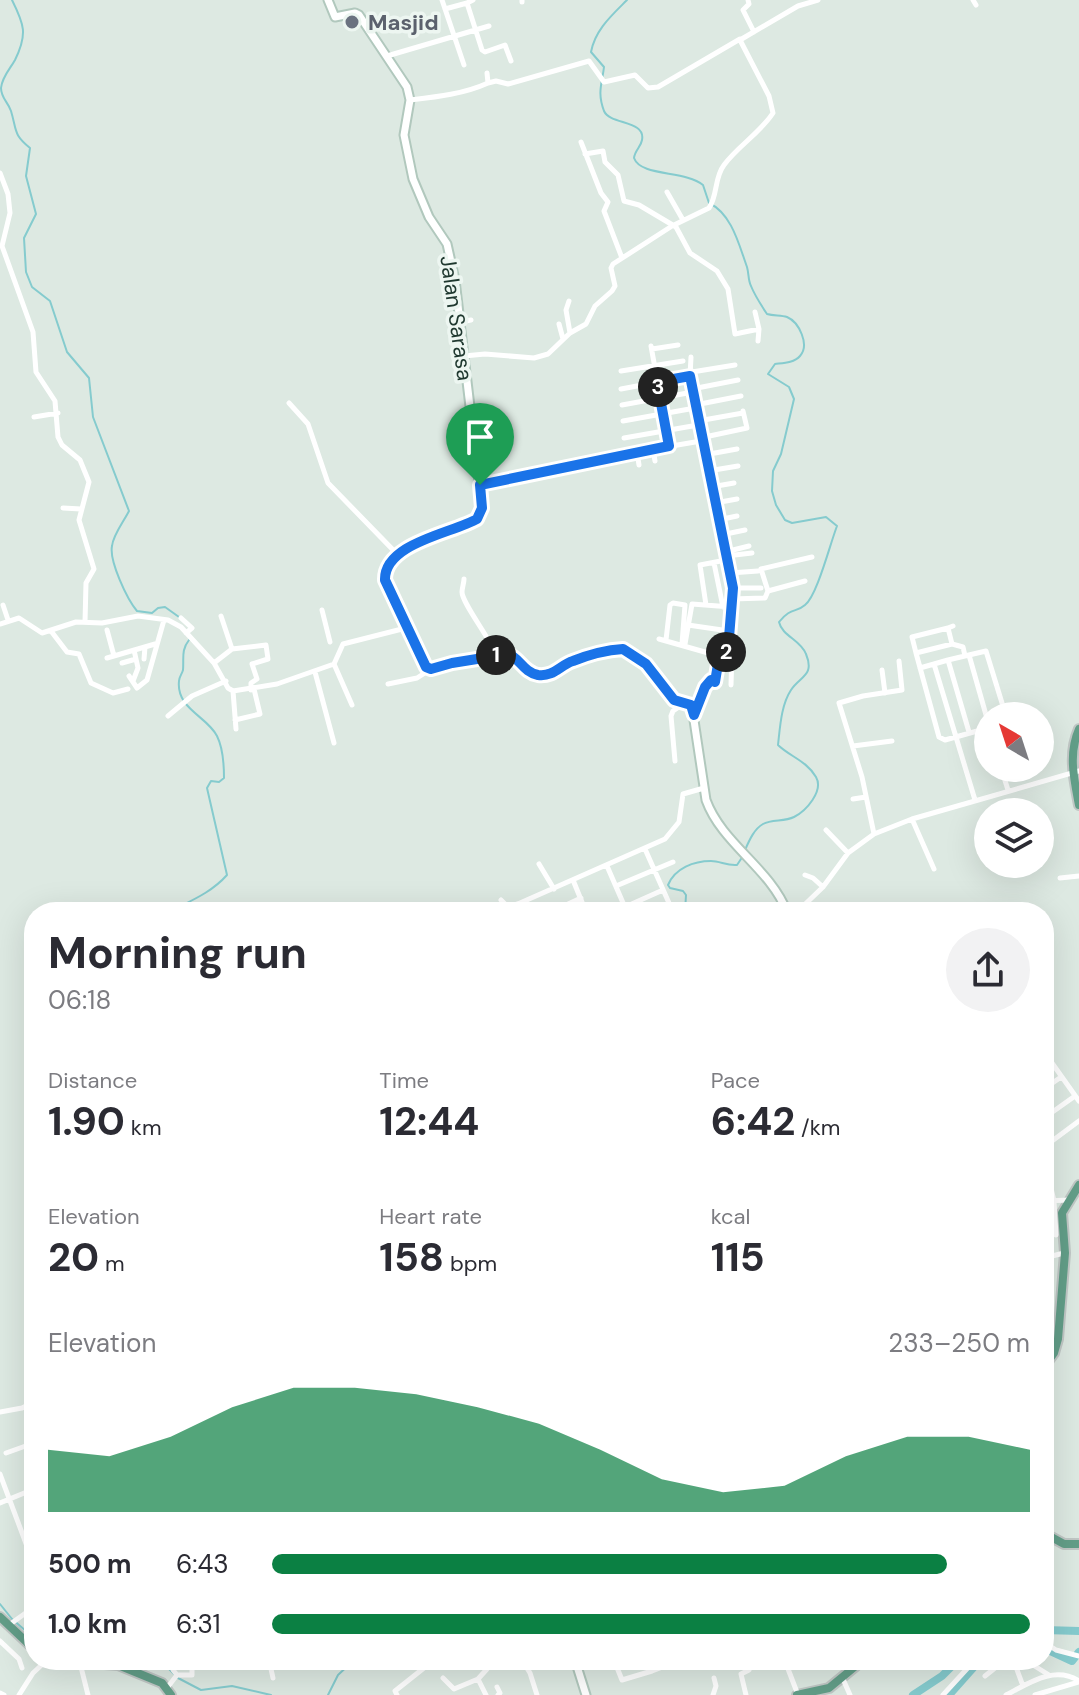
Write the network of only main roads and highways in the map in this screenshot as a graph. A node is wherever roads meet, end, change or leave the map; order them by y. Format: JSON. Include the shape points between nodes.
{"nodes":[{"id":1,"x":1079,"y":729,"type":"edge"},
{"id":2,"x":1076,"y":772,"type":"edge"},
{"id":3,"x":1079,"y":805,"type":"edge"},
{"id":4,"x":1079,"y":1185,"type":"edge"},
{"id":5,"x":1054,"y":1353,"type":"edge"},
{"id":6,"x":1054,"y":1538,"type":"edge"},
{"id":7,"x":1079,"y":1544,"type":"edge"},
{"id":8,"x":0,"y":1617,"type":"edge"},
{"id":9,"x":24,"y":1637,"type":"edge"},
{"id":10,"x":130,"y":1670,"type":"edge"},
{"id":11,"x":852,"y":1670,"type":"edge"},
{"id":12,"x":169,"y":1691,"type":"edge"},
{"id":13,"x":798,"y":1695,"type":"edge"}],
"edges":[{"from":1,"to":2,"type":"main road","via":[[1073,745]]},
{"from":2,"to":3,"type":"main road"},
{"from":4,"to":5,"type":"main road","via":[[1062,1213],[1065,1253]]},
{"from":6,"to":7,"type":"main road"},
{"from":8,"to":9,"type":"main road"},
{"from":10,"to":12,"type":"main road"},
{"from":11,"to":13,"type":"main road","via":[[829,1688]]}]}
